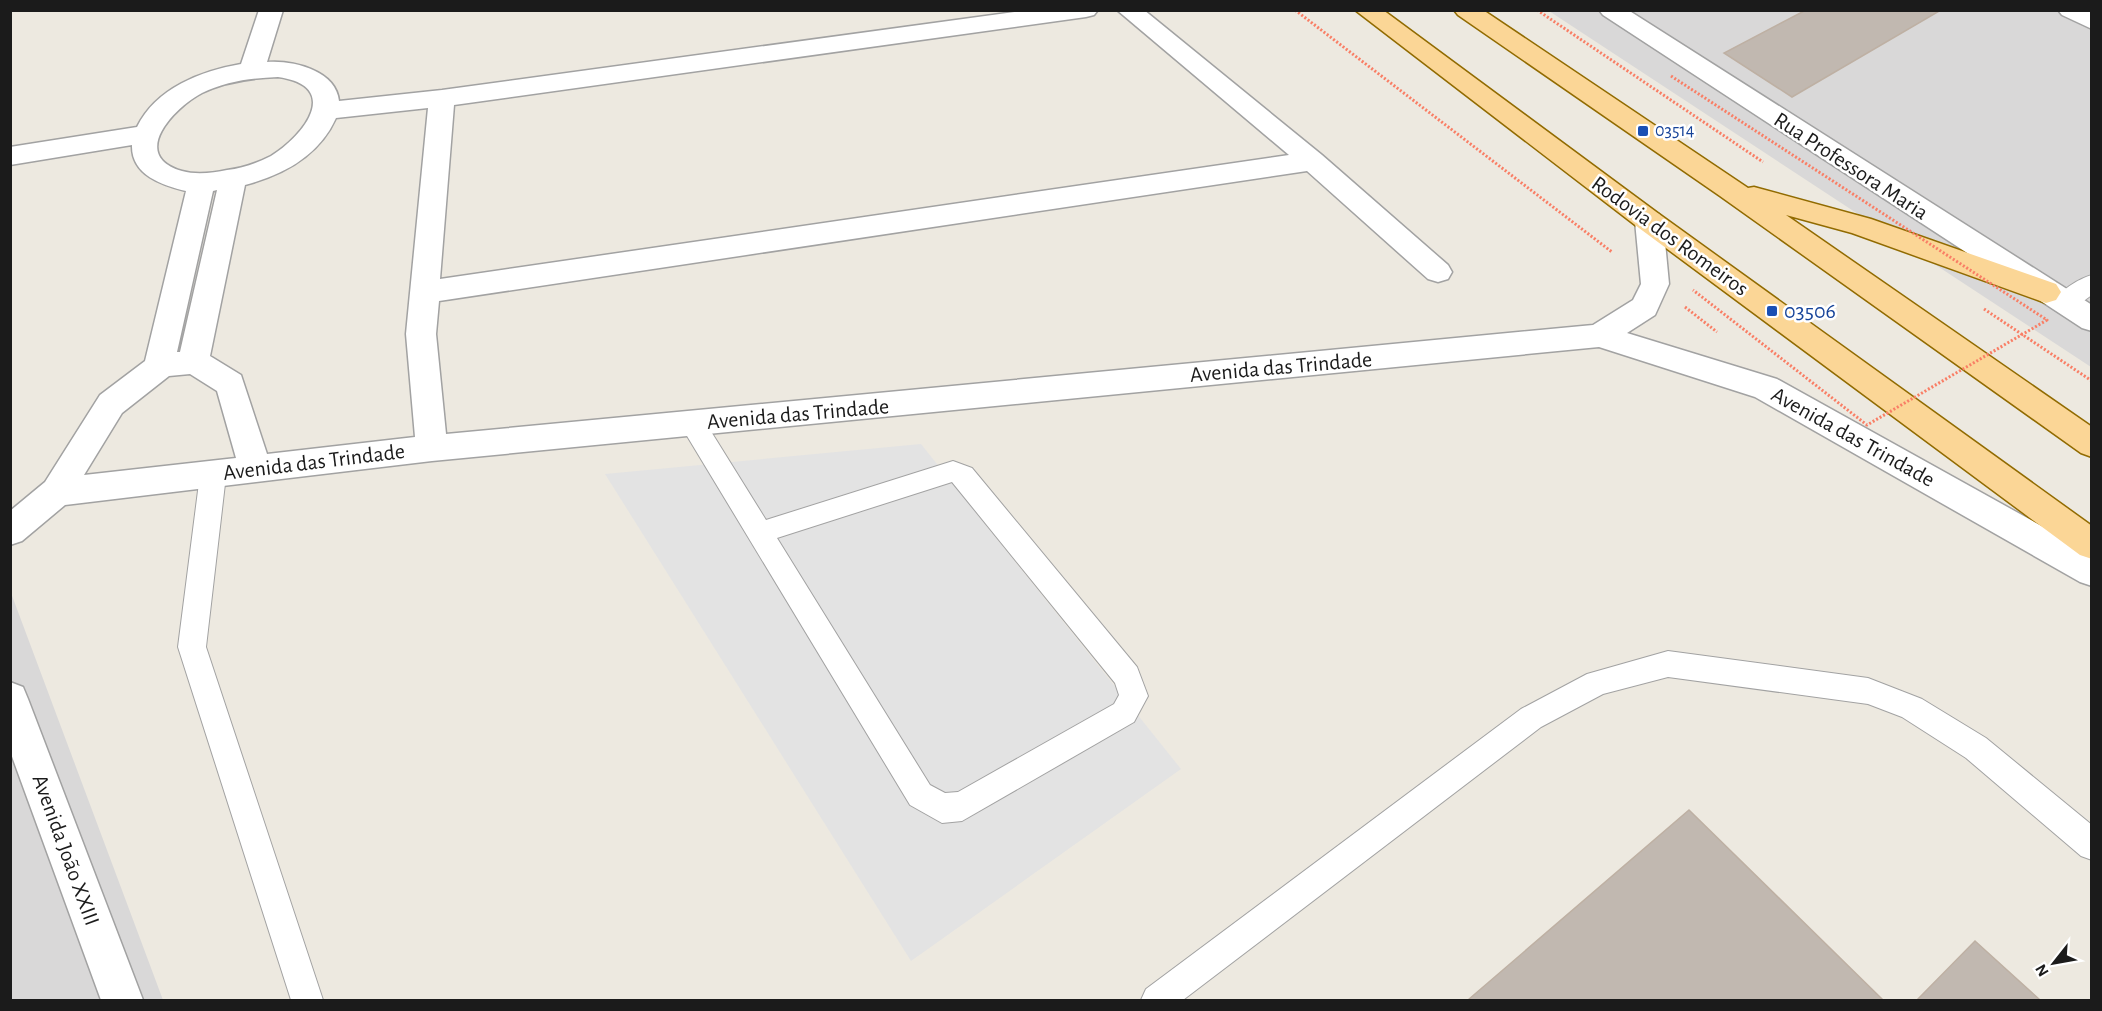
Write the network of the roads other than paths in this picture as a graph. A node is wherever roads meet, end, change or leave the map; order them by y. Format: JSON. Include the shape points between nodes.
{"nodes":[{"id":1,"x":271,"y":10,"type":"edge"},
{"id":2,"x":1086,"y":10,"type":"edge"},
{"id":3,"x":1129,"y":10,"type":"edge"},
{"id":4,"x":1367,"y":10,"type":"edge"},
{"id":5,"x":1466,"y":10,"type":"edge"},
{"id":6,"x":1611,"y":10,"type":"edge"},
{"id":7,"x":2070,"y":10,"type":"edge"},
{"id":8,"x":2091,"y":22,"type":"edge"},
{"id":9,"x":252,"y":70,"type":"junction"},
{"id":10,"x":441,"y":98,"type":"junction"},
{"id":11,"x":327,"y":111,"type":"junction"},
{"id":12,"x":145,"y":134,"type":"junction"},
{"id":13,"x":10,"y":156,"type":"edge"},
{"id":14,"x":1313,"y":161,"type":"junction"},
{"id":15,"x":233,"y":180,"type":"junction"},
{"id":16,"x":201,"y":183,"type":"junction"},
{"id":17,"x":1730,"y":189,"type":"junction"},
{"id":18,"x":1649,"y":221,"type":"junction"},
{"id":19,"x":1438,"y":272,"type":"dead end"},
{"id":20,"x":2091,"y":283,"type":"edge"},
{"id":21,"x":425,"y":292,"type":"junction"},
{"id":22,"x":2055,"y":297,"type":"junction"},
{"id":23,"x":2091,"y":320,"type":"edge"},
{"id":24,"x":1599,"y":336,"type":"junction"},
{"id":25,"x":194,"y":361,"type":"junction"},
{"id":26,"x":159,"y":367,"type":"junction"},
{"id":27,"x":693,"y":424,"type":"junction"},
{"id":28,"x":2091,"y":444,"type":"edge"},
{"id":29,"x":432,"y":448,"type":"junction"},
{"id":30,"x":256,"y":469,"type":"junction"},
{"id":31,"x":213,"y":475,"type":"junction"},
{"id":32,"x":57,"y":492,"type":"junction"},
{"id":33,"x":10,"y":531,"type":"edge"},
{"id":34,"x":760,"y":533,"type":"junction"},
{"id":35,"x":2091,"y":544,"type":"edge"},
{"id":36,"x":2091,"y":571,"type":"edge"},
{"id":37,"x":10,"y":699,"type":"edge"},
{"id":38,"x":2091,"y":845,"type":"edge"},
{"id":39,"x":122,"y":1000,"type":"edge"},
{"id":40,"x":307,"y":1000,"type":"edge"},
{"id":41,"x":1157,"y":1000,"type":"edge"}],
"edges":[{"from":1,"to":9,"type":"street"},
{"from":2,"to":10,"type":"street"},
{"from":3,"to":14,"type":"street"},
{"from":4,"to":18,"type":"main road","name":"Rodovia dos Romeiros"},
{"from":5,"to":17,"type":"main road"},
{"from":6,"to":22,"type":"street","name":"Rua Professora Maria"},
{"from":7,"to":8,"type":"street"},
{"from":9,"to":11,"type":"street","via":[[278,69],[300,74],[316,83],[325,96]]},
{"from":9,"to":12,"type":"street","via":[[206,81],[185,92],[160,112]]},
{"from":10,"to":11,"type":"street"},
{"from":10,"to":21,"type":"street"},
{"from":11,"to":15,"type":"street","via":[[318,132],[297,152],[267,169]]},
{"from":12,"to":13,"type":"street"},
{"from":12,"to":16,"type":"street","via":[[143,149],[148,162],[161,173]]},
{"from":14,"to":19,"type":"street"},
{"from":14,"to":21,"type":"street"},
{"from":15,"to":16,"type":"street"},
{"from":15,"to":25,"type":"street"},
{"from":16,"to":26,"type":"street"},
{"from":17,"to":22,"type":"main road","via":[[1861,226]]},
{"from":17,"to":28,"type":"main road"},
{"from":18,"to":24,"type":"street","name":"Avenida das Trindade","via":[[1655,284],[1645,307]]},
{"from":18,"to":35,"type":"main road","name":"Rodovia dos Romeiros"},
{"from":20,"to":22,"type":"lane"},
{"from":21,"to":29,"type":"street","via":[[421,334]]},
{"from":22,"to":23,"type":"street","name":"Rua Professora Maria"},
{"from":24,"to":27,"type":"street","name":"Avenida das Trindade"},
{"from":24,"to":36,"type":"street","name":"Avenida das Trindade","via":[[1766,388]]},
{"from":25,"to":26,"type":"street"},
{"from":25,"to":30,"type":"street","via":[[230,384]]},
{"from":26,"to":32,"type":"street","via":[[111,404]]},
{"from":27,"to":29,"type":"street","name":"Avenida das Trindade"},
{"from":27,"to":34,"type":"lane"},
{"from":29,"to":30,"type":"street","name":"Avenida das Trindade"},
{"from":30,"to":31,"type":"street","name":"Avenida das Trindade"},
{"from":31,"to":32,"type":"street","name":"Avenida das Trindade"},
{"from":31,"to":40,"type":"lane","via":[[192,646]]},
{"from":32,"to":33,"type":"street"},
{"from":34,"to":34,"type":"lane","via":[[920,795],[942,808],[962,806],[1125,713],[1134,696],[1127,676],[963,475],[953,471]]},
{"from":37,"to":39,"type":"street","name":"Avenida João XXIII"},
{"from":38,"to":41,"type":"lane","via":[[1976,748],[1912,708],[1868,691],[1668,664],[1597,683],[1531,718]]}]}
